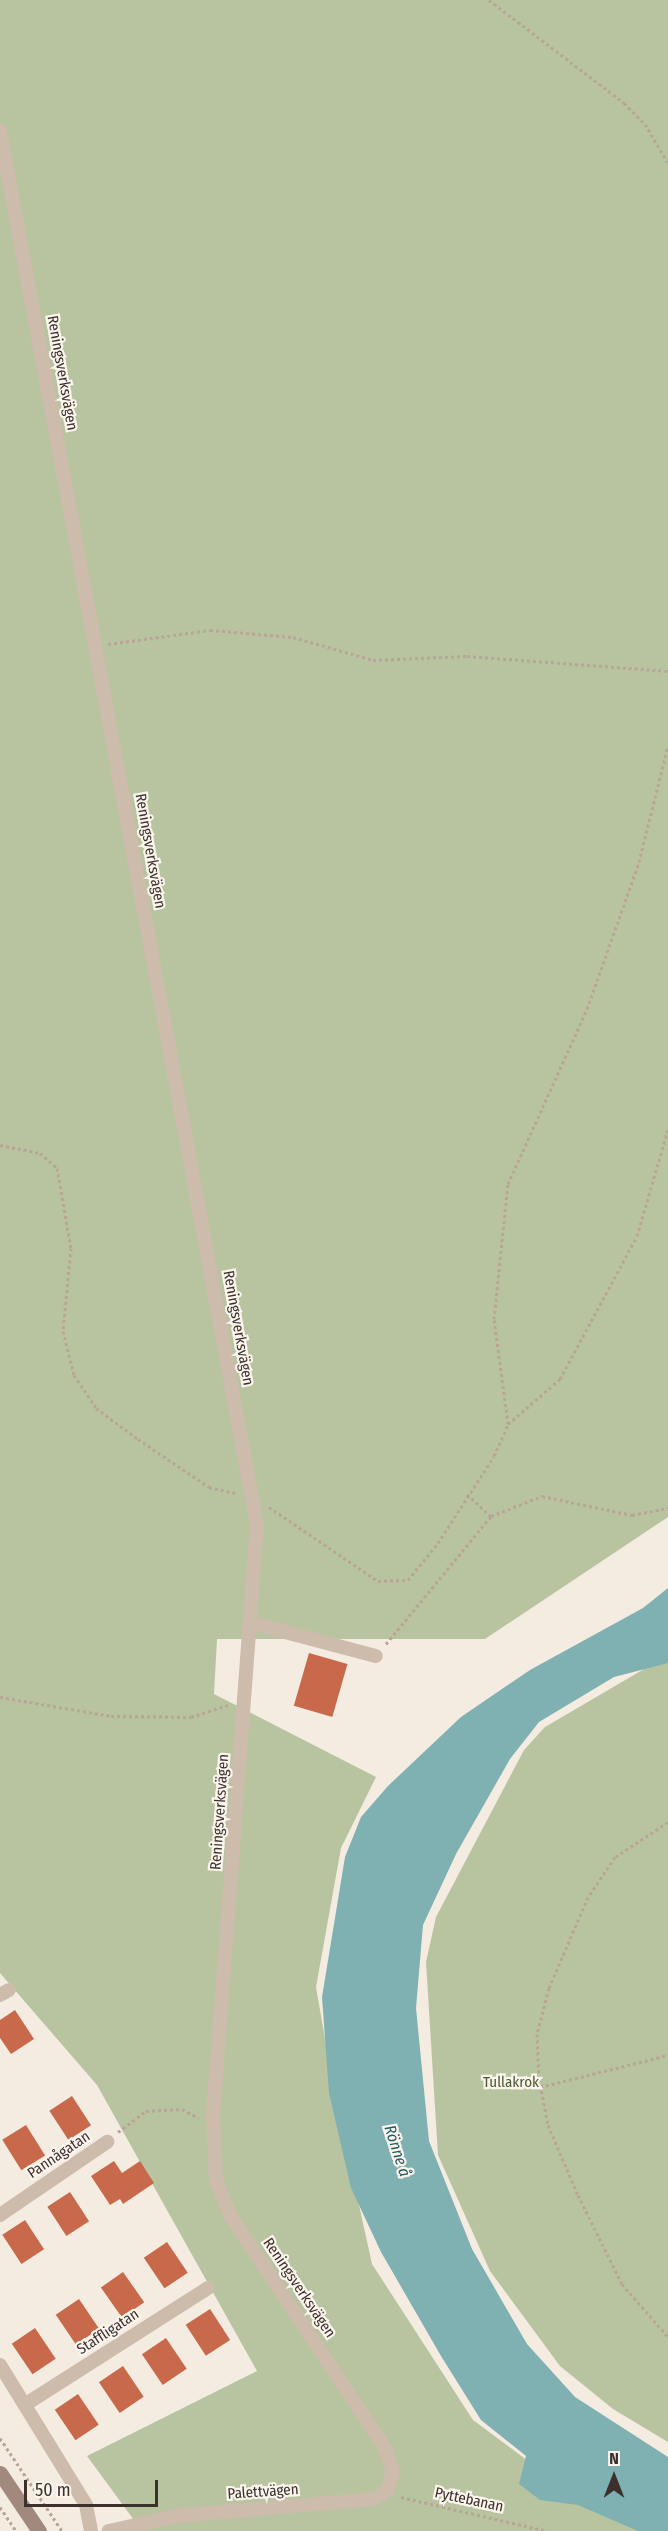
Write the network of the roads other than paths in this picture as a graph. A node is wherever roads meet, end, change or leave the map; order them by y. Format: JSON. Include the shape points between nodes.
{"nodes":[{"id":1,"x":0,"y":131,"type":"edge"},
{"id":2,"x":251,"y":1623,"type":"junction"},
{"id":3,"x":376,"y":1656,"type":"road end"},
{"id":4,"x":107,"y":2142,"type":"road end"},
{"id":5,"x":0,"y":2215,"type":"edge"},
{"id":6,"x":208,"y":2288,"type":"dead end"},
{"id":7,"x":0,"y":2365,"type":"edge"},
{"id":8,"x":26,"y":2404,"type":"junction"},
{"id":9,"x":0,"y":2473,"type":"edge"},
{"id":10,"x":384,"y":2494,"type":"joint"},
{"id":11,"x":39,"y":2531,"type":"edge"},
{"id":12,"x":91,"y":2531,"type":"edge"},
{"id":13,"x":109,"y":2531,"type":"edge"}],
"edges":[{"from":1,"to":2,"type":"street","name":"Reningsverksvägen","via":[[253,1496],[257,1525]]},
{"from":2,"to":3,"type":"street"},
{"from":2,"to":10,"type":"street","name":"Reningsverksvägen","via":[[213,2126],[216,2180],[226,2207],[384,2446],[393,2471]]},
{"from":4,"to":5,"type":"street","name":"Pannågatan"},
{"from":6,"to":8,"type":"street","name":"Staffligatan"},
{"from":7,"to":8,"type":"street"},
{"from":8,"to":12,"type":"street","via":[[86,2505]]},
{"from":9,"to":11,"type":"street"},
{"from":10,"to":13,"type":"street","name":"Palettvägen","via":[[360,2501],[176,2516]]}]}
